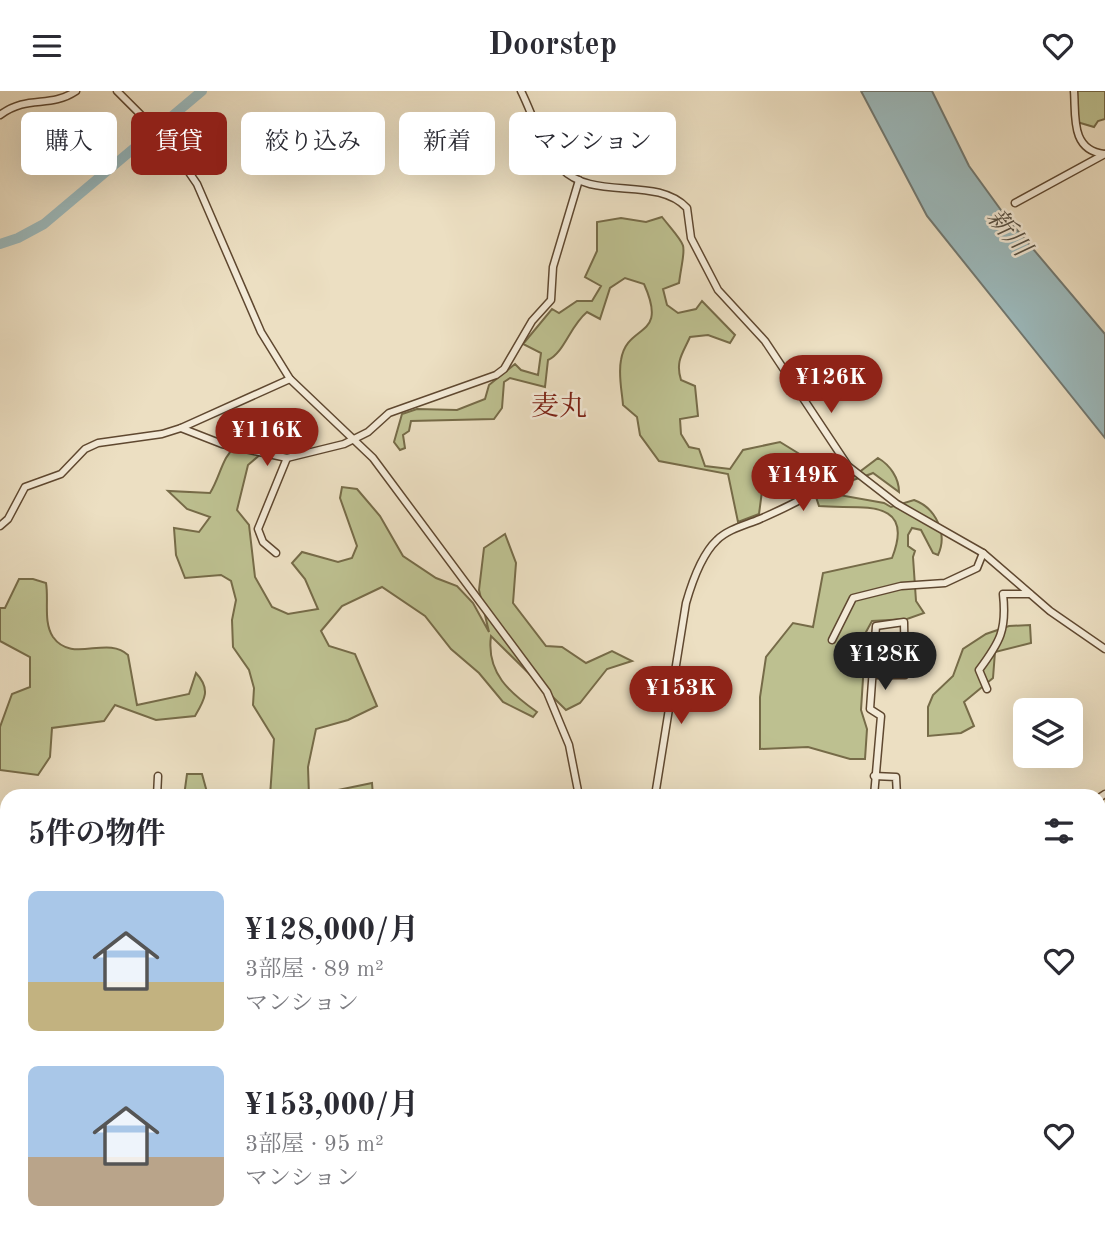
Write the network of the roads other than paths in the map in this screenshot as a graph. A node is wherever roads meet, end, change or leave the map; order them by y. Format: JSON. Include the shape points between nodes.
{"nodes":[{"id":1,"x":76,"y":91,"type":"edge"},
{"id":2,"x":117,"y":91,"type":"edge"},
{"id":3,"x":521,"y":91,"type":"edge"},
{"id":4,"x":1074,"y":91,"type":"edge"},
{"id":5,"x":0,"y":115,"type":"edge"},
{"id":6,"x":1105,"y":154,"type":"edge"},
{"id":7,"x":579,"y":180,"type":"junction"},
{"id":8,"x":1015,"y":203,"type":"dead end"},
{"id":9,"x":290,"y":379,"type":"junction"},
{"id":10,"x":181,"y":428,"type":"junction"},
{"id":11,"x":353,"y":439,"type":"junction"},
{"id":12,"x":287,"y":459,"type":"junction"},
{"id":13,"x":848,"y":465,"type":"junction"},
{"id":14,"x":0,"y":526,"type":"edge"},
{"id":15,"x":276,"y":553,"type":"dead end"},
{"id":16,"x":983,"y":553,"type":"junction"},
{"id":17,"x":1031,"y":594,"type":"junction"},
{"id":18,"x":832,"y":640,"type":"dead end"},
{"id":19,"x":1105,"y":649,"type":"edge"},
{"id":20,"x":873,"y":675,"type":"junction"},
{"id":21,"x":986,"y":689,"type":"dead end"},
{"id":22,"x":158,"y":776,"type":"dead end"},
{"id":23,"x":874,"y":776,"type":"junction"},
{"id":24,"x":157,"y":789,"type":"edge"},
{"id":25,"x":578,"y":789,"type":"edge"},
{"id":26,"x":656,"y":789,"type":"edge"},
{"id":27,"x":874,"y":789,"type":"edge"},
{"id":28,"x":897,"y":789,"type":"edge"}],
"edges":[{"from":1,"to":5,"type":"street","via":[[55,101],[20,103]]},
{"from":2,"to":9,"type":"street","via":[[169,143],[197,184],[261,332]]},
{"from":3,"to":7,"type":"street","via":[[555,161]]},
{"from":4,"to":6,"type":"street","via":[[1077,135],[1089,150]]},
{"from":6,"to":8,"type":"street"},
{"from":7,"to":11,"type":"street","via":[[553,267],[551,300],[532,321],[504,369],[389,413]]},
{"from":7,"to":13,"type":"street","via":[[671,196],[687,208],[691,238],[718,290],[765,341]]},
{"from":9,"to":10,"type":"street"},
{"from":9,"to":11,"type":"street"},
{"from":10,"to":12,"type":"street","via":[[222,445]]},
{"from":10,"to":14,"type":"street","via":[[110,439],[85,449],[61,474],[24,487]]},
{"from":11,"to":12,"type":"street"},
{"from":11,"to":25,"type":"street","via":[[397,488],[547,692],[569,745]]},
{"from":12,"to":15,"type":"street","via":[[258,529],[258,535]]},
{"from":13,"to":16,"type":"street","via":[[897,504]]},
{"from":13,"to":26,"type":"street","via":[[823,487],[714,542],[691,583],[686,603]]},
{"from":16,"to":17,"type":"street"},
{"from":16,"to":18,"type":"street","via":[[977,568],[945,583],[901,586],[853,598]]},
{"from":17,"to":19,"type":"street"},
{"from":17,"to":21,"type":"street","via":[[1003,594],[1006,616],[1000,642],[979,670]]},
{"from":20,"to":20,"type":"street","via":[[876,626],[904,622],[905,675]]},
{"from":20,"to":23,"type":"street","via":[[870,709],[881,716]]},
{"from":22,"to":24,"type":"street"},
{"from":23,"to":27,"type":"street"},
{"from":23,"to":28,"type":"street","via":[[897,776]]}]}
